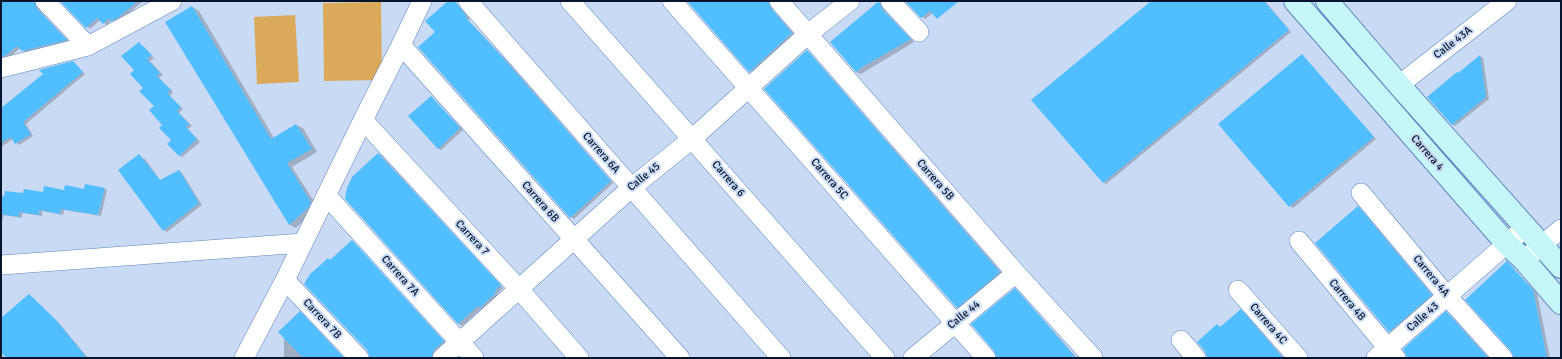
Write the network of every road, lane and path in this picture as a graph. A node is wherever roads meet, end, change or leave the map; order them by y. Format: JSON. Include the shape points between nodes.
{"nodes":[{"id":1,"x":45,"y":1,"type":"edge"},
{"id":2,"x":172,"y":1,"type":"edge"},
{"id":3,"x":422,"y":1,"type":"edge"},
{"id":4,"x":468,"y":1,"type":"edge"},
{"id":5,"x":570,"y":1,"type":"edge"},
{"id":6,"x":672,"y":1,"type":"edge"},
{"id":7,"x":779,"y":1,"type":"edge"},
{"id":8,"x":850,"y":1,"type":"edge"},
{"id":9,"x":890,"y":1,"type":"edge"},
{"id":10,"x":1295,"y":1,"type":"edge"},
{"id":11,"x":1327,"y":1,"type":"edge"},
{"id":12,"x":1507,"y":1,"type":"edge"},
{"id":13,"x":152,"y":5,"type":"edge"},
{"id":14,"x":919,"y":32,"type":"dead end"},
{"id":15,"x":808,"y":34,"type":"junction"},
{"id":16,"x":402,"y":45,"type":"junction"},
{"id":17,"x":88,"y":46,"type":"junction"},
{"id":18,"x":1,"y":68,"type":"edge"},
{"id":19,"x":1399,"y":85,"type":"junction"},
{"id":20,"x":750,"y":88,"type":"junction"},
{"id":21,"x":363,"y":120,"type":"junction"},
{"id":22,"x":692,"y":139,"type":"junction"},
{"id":23,"x":631,"y":188,"type":"junction"},
{"id":24,"x":1361,"y":193,"type":"dead end"},
{"id":25,"x":326,"y":195,"type":"junction"},
{"id":26,"x":1524,"y":228,"type":"junction"},
{"id":27,"x":1561,"y":229,"type":"edge"},
{"id":28,"x":574,"y":240,"type":"junction"},
{"id":29,"x":1299,"y":241,"type":"dead end"},
{"id":30,"x":303,"y":243,"type":"junction"},
{"id":31,"x":1507,"y":244,"type":"junction"},
{"id":32,"x":1542,"y":245,"type":"junction"},
{"id":33,"x":1524,"y":260,"type":"junction"},
{"id":34,"x":1,"y":265,"type":"edge"},
{"id":35,"x":1561,"y":267,"type":"edge"},
{"id":36,"x":1016,"y":273,"type":"junction"},
{"id":37,"x":286,"y":280,"type":"junction"},
{"id":38,"x":519,"y":288,"type":"junction"},
{"id":39,"x":1238,"y":290,"type":"dead end"},
{"id":40,"x":1447,"y":296,"type":"junction"},
{"id":41,"x":1561,"y":303,"type":"edge"},
{"id":42,"x":956,"y":322,"type":"junction"},
{"id":43,"x":1181,"y":340,"type":"dead end"},
{"id":44,"x":460,"y":342,"type":"junction"},
{"id":45,"x":249,"y":355,"type":"edge"},
{"id":46,"x":1387,"y":355,"type":"edge"},
{"id":47,"x":359,"y":358,"type":"edge"},
{"id":48,"x":442,"y":358,"type":"edge"},
{"id":49,"x":474,"y":358,"type":"edge"},
{"id":50,"x":579,"y":358,"type":"edge"},
{"id":51,"x":680,"y":358,"type":"edge"},
{"id":52,"x":781,"y":358,"type":"edge"},
{"id":53,"x":885,"y":358,"type":"edge"},
{"id":54,"x":913,"y":358,"type":"edge"},
{"id":55,"x":986,"y":358,"type":"edge"},
{"id":56,"x":1093,"y":358,"type":"edge"},
{"id":57,"x":1196,"y":358,"type":"edge"},
{"id":58,"x":1298,"y":358,"type":"edge"},
{"id":59,"x":1503,"y":358,"type":"edge"}],
"edges":[{"from":1,"to":17,"type":"street"},
{"from":2,"to":13,"type":"street"},
{"from":3,"to":16,"type":"street"},
{"from":4,"to":23,"type":"street","name":"Carrera 6A"},
{"from":5,"to":22,"type":"street","name":"Carrera 6"},
{"from":6,"to":20,"type":"street","name":"Carrera 5C"},
{"from":7,"to":15,"type":"street","name":"Carrera 5B"},
{"from":8,"to":15,"type":"street","name":"Calle 45"},
{"from":9,"to":14,"type":"street"},
{"from":10,"to":31,"type":"street","name":"Carrera 4"},
{"from":11,"to":19,"type":"street"},
{"from":12,"to":19,"type":"street","name":"Calle 43A"},
{"from":13,"to":17,"type":"street"},
{"from":15,"to":20,"type":"street","name":"Calle 45"},
{"from":15,"to":36,"type":"street","name":"Carrera 5B"},
{"from":16,"to":21,"type":"street"},
{"from":16,"to":28,"type":"street","name":"Carrera 6B"},
{"from":17,"to":18,"type":"street"},
{"from":19,"to":26,"type":"street"},
{"from":20,"to":22,"type":"street","name":"Calle 45"},
{"from":20,"to":42,"type":"street","name":"Carrera 5C"},
{"from":21,"to":25,"type":"street"},
{"from":21,"to":38,"type":"street","name":"Carrera 7"},
{"from":22,"to":23,"type":"street","name":"Calle 45"},
{"from":22,"to":53,"type":"street","name":"Carrera 6"},
{"from":23,"to":28,"type":"street","name":"Calle 45"},
{"from":23,"to":52,"type":"street","name":"Carrera 6A"},
{"from":24,"to":40,"type":"street","name":"Carrera 4A"},
{"from":25,"to":30,"type":"street"},
{"from":25,"to":44,"type":"street","name":"Carrera 7A"},
{"from":26,"to":31,"type":"street","name":"Calle 43"},
{"from":26,"to":32,"type":"street"},
{"from":27,"to":32,"type":"street"},
{"from":28,"to":38,"type":"street","name":"Calle 45"},
{"from":28,"to":51,"type":"street","name":"Carrera 6B"},
{"from":29,"to":46,"type":"street","name":"Carrera 4B"},
{"from":30,"to":34,"type":"street"},
{"from":30,"to":37,"type":"street"},
{"from":31,"to":33,"type":"street","name":"Carrera 4"},
{"from":31,"to":40,"type":"street","name":"Calle 43"},
{"from":32,"to":33,"type":"street"},
{"from":32,"to":35,"type":"street"},
{"from":33,"to":41,"type":"street","name":"Carrera 4"},
{"from":36,"to":42,"type":"street","name":"Calle 44"},
{"from":36,"to":56,"type":"street","name":"Carrera 5B"},
{"from":37,"to":45,"type":"street"},
{"from":37,"to":47,"type":"street","name":"Carrera 7B"},
{"from":38,"to":44,"type":"street","name":"Calle 45"},
{"from":38,"to":50,"type":"street","name":"Carrera 7"},
{"from":39,"to":58,"type":"street","name":"Carrera 4C"},
{"from":40,"to":46,"type":"street","name":"Calle 43"},
{"from":40,"to":59,"type":"street","name":"Carrera 4A"},
{"from":42,"to":54,"type":"street","name":"Calle 44"},
{"from":42,"to":55,"type":"street","name":"Carrera 5C"},
{"from":43,"to":57,"type":"street"},
{"from":44,"to":48,"type":"street","name":"Calle 45"},
{"from":44,"to":49,"type":"street","name":"Carrera 7A"}]}
